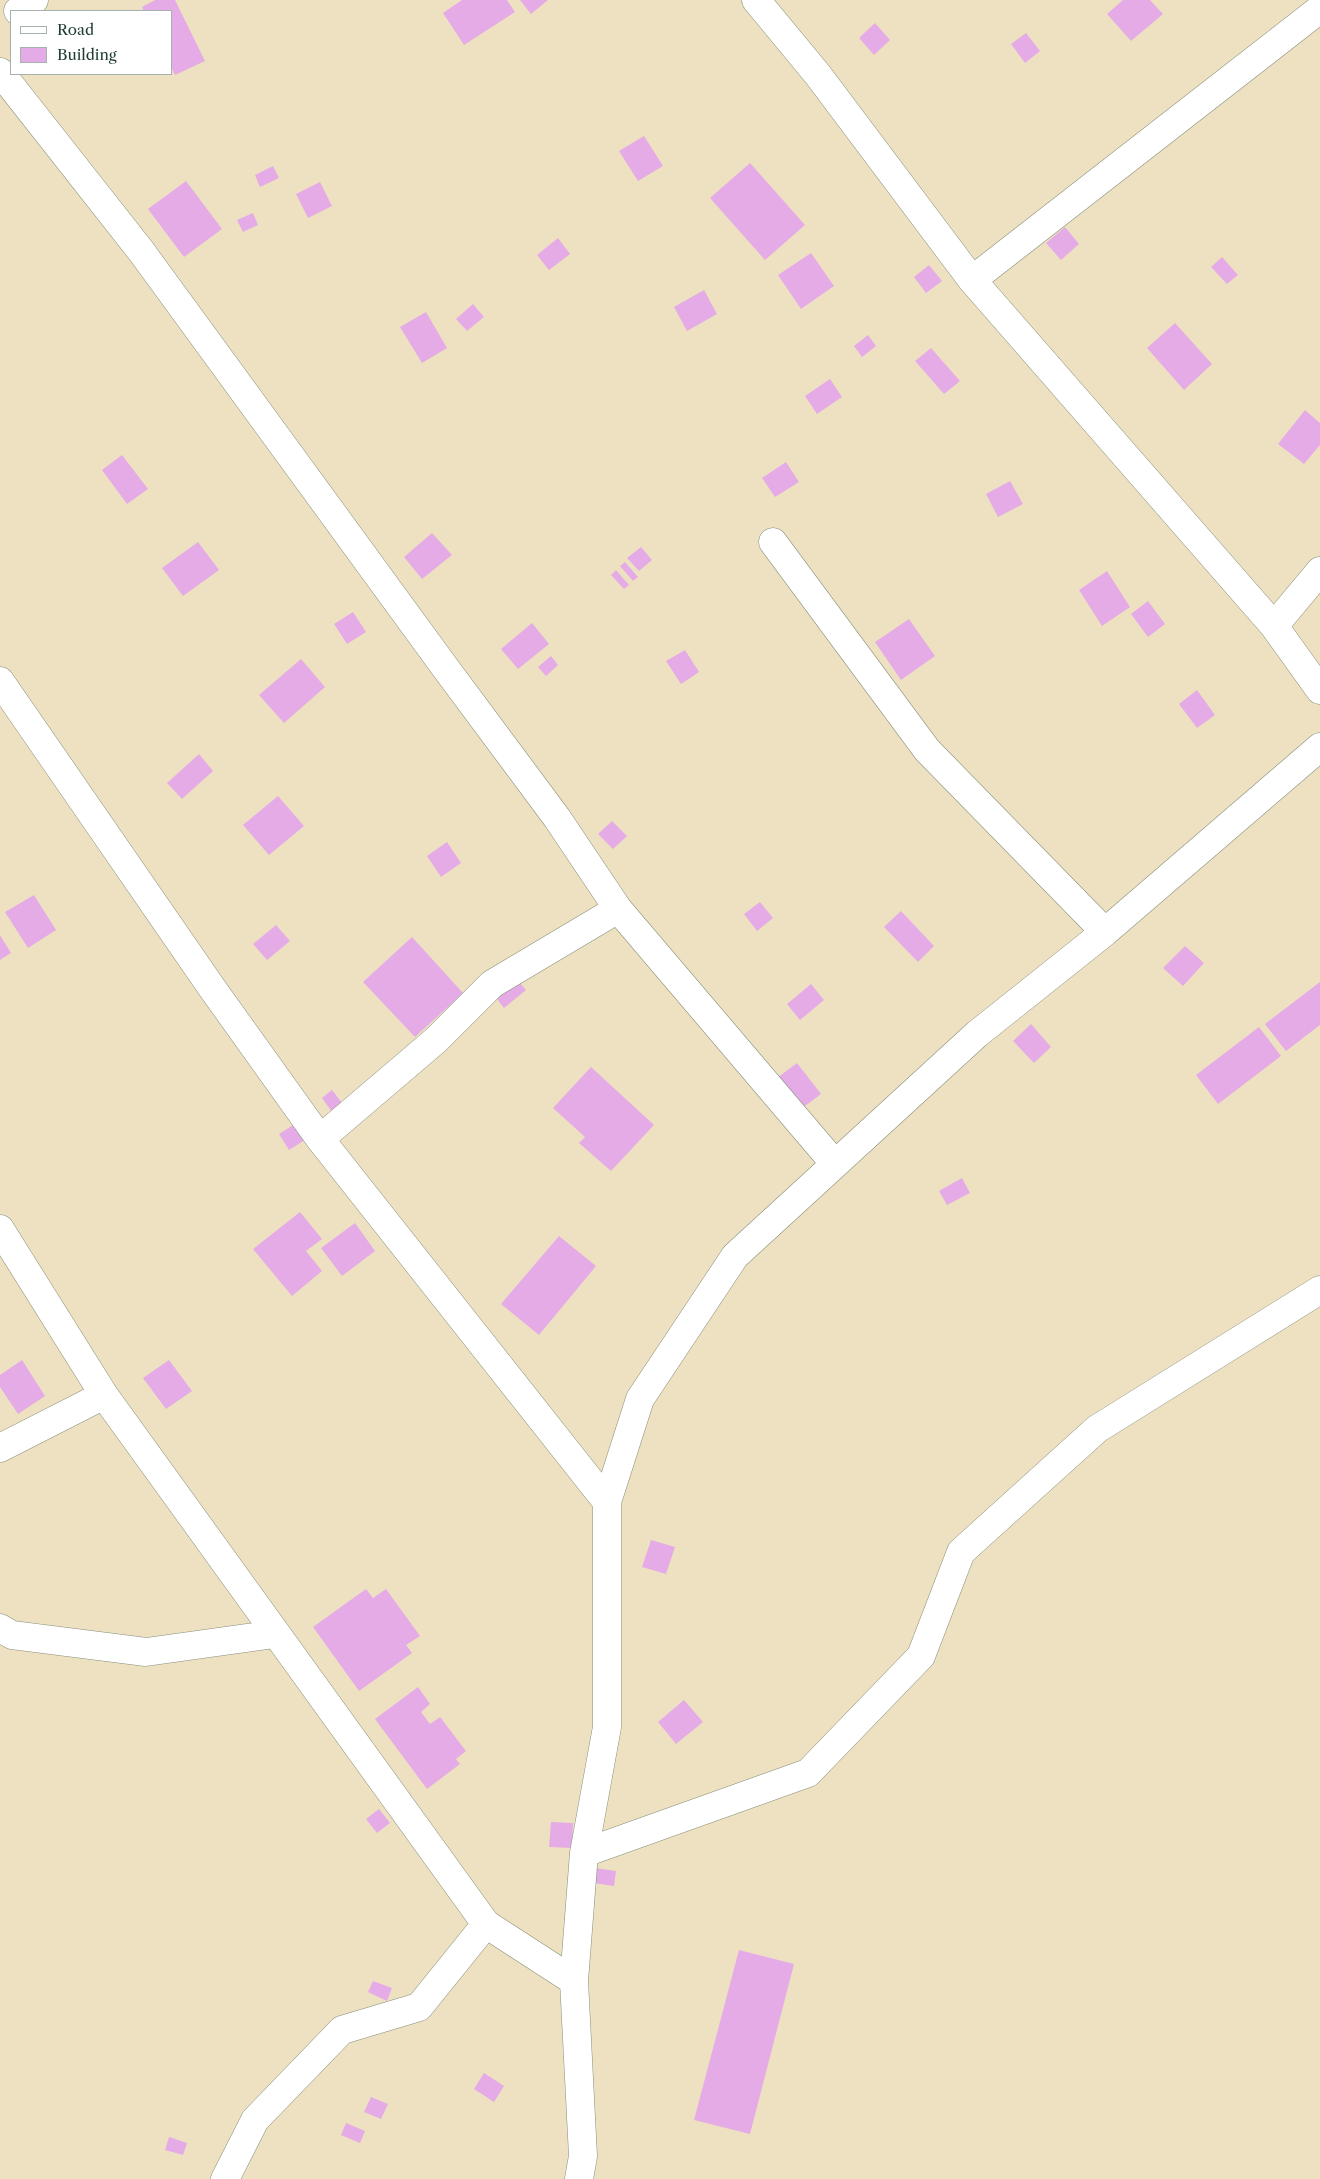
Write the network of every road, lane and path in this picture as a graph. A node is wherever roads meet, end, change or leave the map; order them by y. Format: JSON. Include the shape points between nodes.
{"nodes":[{"id":1,"x":34,"y":0,"type":"edge"},
{"id":2,"x":756,"y":0,"type":"edge"},
{"id":3,"x":1320,"y":9,"type":"edge"},
{"id":4,"x":19,"y":10,"type":"edge"},
{"id":5,"x":0,"y":72,"type":"edge"},
{"id":6,"x":972,"y":280,"type":"junction"},
{"id":7,"x":773,"y":542,"type":"dead end"},
{"id":8,"x":1320,"y":571,"type":"edge"},
{"id":9,"x":1274,"y":626,"type":"junction"},
{"id":10,"x":0,"y":682,"type":"edge"},
{"id":11,"x":1320,"y":690,"type":"edge"},
{"id":12,"x":1320,"y":747,"type":"edge"},
{"id":13,"x":618,"y":910,"type":"junction"},
{"id":14,"x":1105,"y":932,"type":"junction"},
{"id":15,"x":320,"y":1140,"type":"junction"},
{"id":16,"x":834,"y":1164,"type":"junction"},
{"id":17,"x":0,"y":1229,"type":"edge"},
{"id":18,"x":1320,"y":1290,"type":"edge"},
{"id":19,"x":104,"y":1395,"type":"junction"},
{"id":20,"x":0,"y":1448,"type":"edge"},
{"id":21,"x":607,"y":1502,"type":"junction"},
{"id":22,"x":0,"y":1628,"type":"edge"},
{"id":23,"x":275,"y":1634,"type":"junction"},
{"id":24,"x":584,"y":1853,"type":"junction"},
{"id":25,"x":486,"y":1924,"type":"junction"},
{"id":26,"x":574,"y":1981,"type":"junction"},
{"id":27,"x":225,"y":2179,"type":"edge"},
{"id":28,"x":579,"y":2179,"type":"edge"}],
"edges":[{"from":1,"to":4,"type":"street"},
{"from":2,"to":6,"type":"street","via":[[818,75]]},
{"from":3,"to":6,"type":"street"},
{"from":5,"to":13,"type":"street","via":[[141,251],[557,818]]},
{"from":6,"to":9,"type":"street"},
{"from":7,"to":14,"type":"street","via":[[927,750]]},
{"from":8,"to":9,"type":"street"},
{"from":9,"to":11,"type":"street"},
{"from":10,"to":15,"type":"street"},
{"from":12,"to":14,"type":"street"},
{"from":13,"to":15,"type":"street","via":[[492,984],[436,1040]]},
{"from":13,"to":16,"type":"street"},
{"from":14,"to":16,"type":"street","via":[[977,1034]]},
{"from":15,"to":21,"type":"street"},
{"from":16,"to":21,"type":"street","via":[[735,1256],[640,1398]]},
{"from":17,"to":19,"type":"street"},
{"from":18,"to":24,"type":"street","via":[[1098,1429],[961,1552],[921,1656],[808,1773]]},
{"from":19,"to":20,"type":"street"},
{"from":19,"to":23,"type":"street"},
{"from":21,"to":24,"type":"street","via":[[607,1727]]},
{"from":22,"to":23,"type":"street","via":[[12,1635],[146,1652]]},
{"from":23,"to":25,"type":"street"},
{"from":24,"to":26,"type":"street"},
{"from":25,"to":26,"type":"street"},
{"from":25,"to":27,"type":"street","via":[[419,2007],[342,2030],[254,2120]]},
{"from":26,"to":28,"type":"street","via":[[583,2156]]}]}
